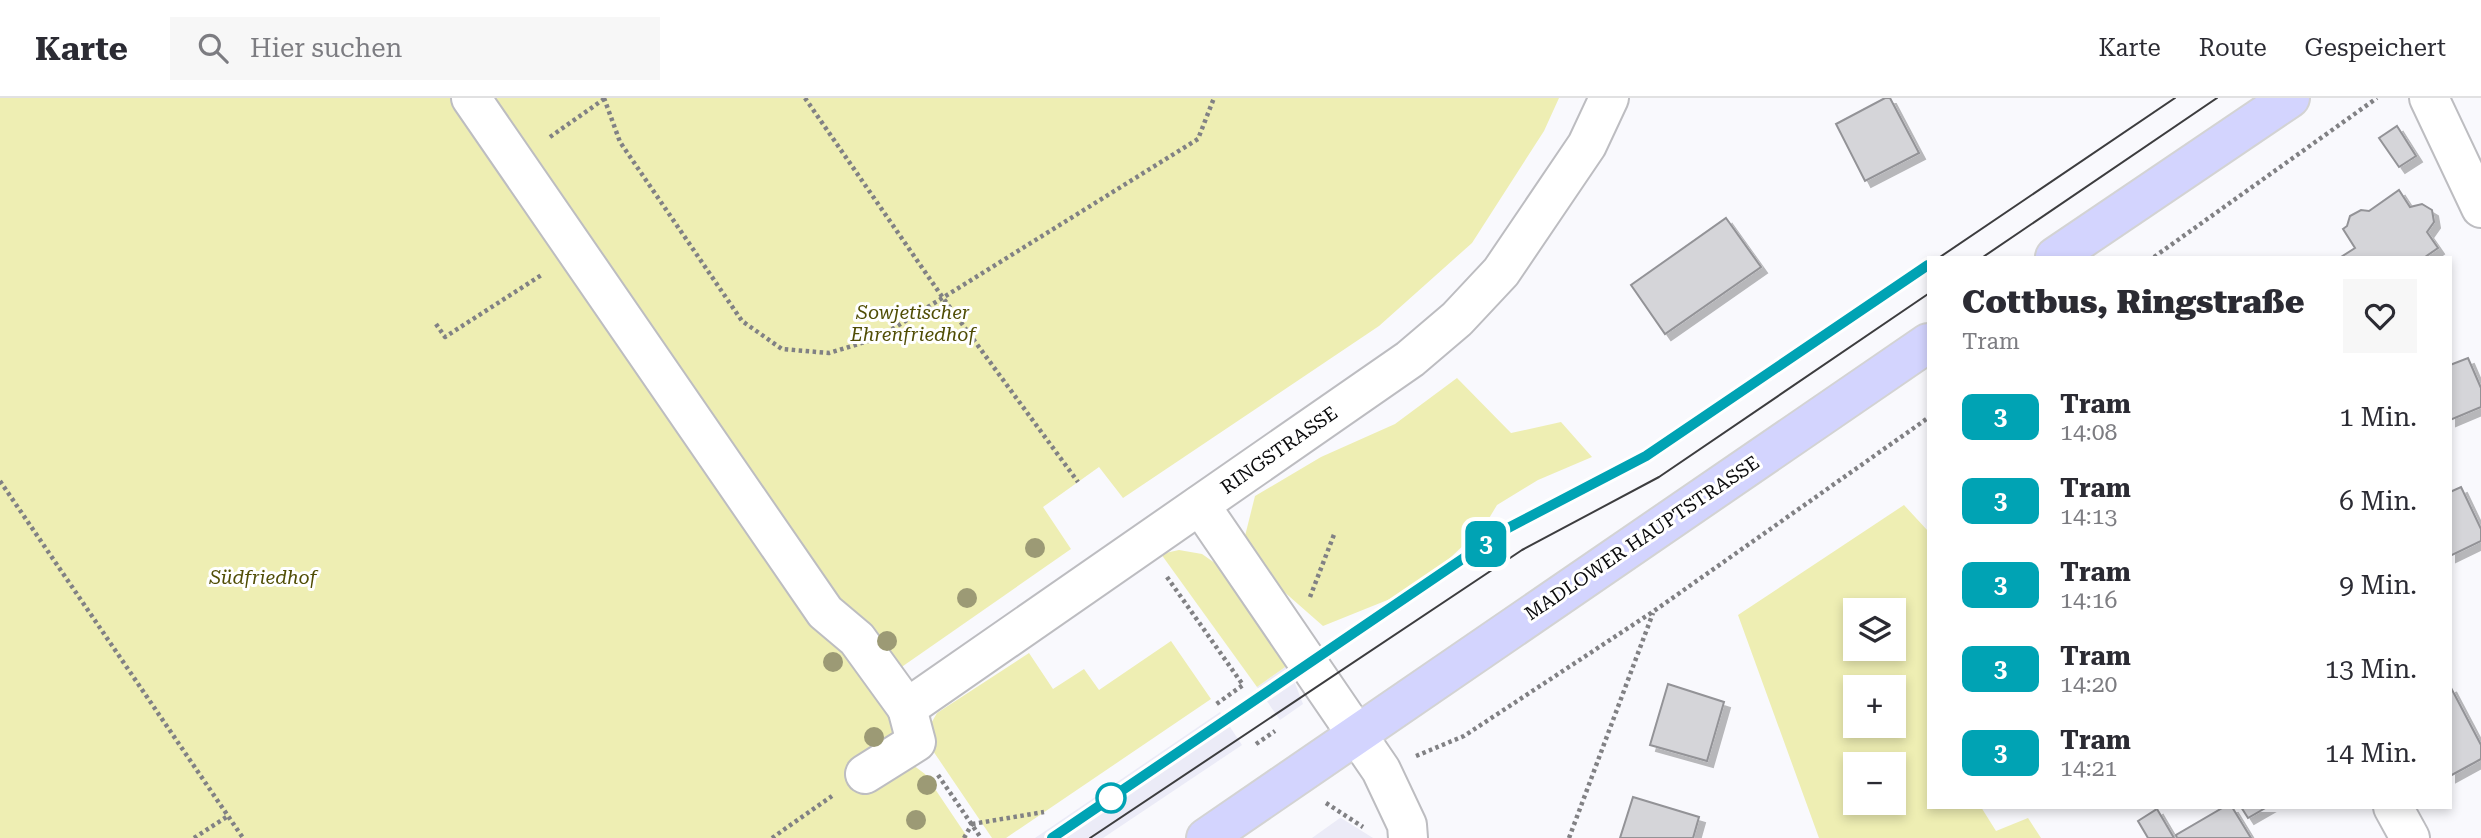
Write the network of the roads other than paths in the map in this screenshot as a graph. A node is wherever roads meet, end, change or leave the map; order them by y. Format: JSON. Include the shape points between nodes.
{"nodes":[{"id":1,"x":471,"y":98,"type":"edge"},
{"id":2,"x":1609,"y":98,"type":"edge"},
{"id":3,"x":2290,"y":98,"type":"edge"},
{"id":4,"x":2430,"y":98,"type":"edge"},
{"id":5,"x":2481,"y":208,"type":"edge"},
{"id":6,"x":2056,"y":256,"type":"edge"},
{"id":7,"x":1927,"y":344,"type":"edge"},
{"id":8,"x":1200,"y":505,"type":"junction"},
{"id":9,"x":911,"y":725,"type":"junction"},
{"id":10,"x":1357,"y":734,"type":"junction"},
{"id":11,"x":865,"y":774,"type":"road end"},
{"id":12,"x":2394,"y":809,"type":"edge"},
{"id":13,"x":1206,"y":838,"type":"edge"},
{"id":14,"x":1408,"y":838,"type":"edge"},
{"id":15,"x":2410,"y":838,"type":"edge"}],
"edges":[{"from":1,"to":9,"type":"street","via":[[825,612],[858,639]]},
{"from":2,"to":8,"type":"street","name":"RINGSTRASSE","via":[[1587,145],[1501,272],[1457,319],[1410,359]]},
{"from":3,"to":6,"type":"main road"},
{"from":4,"to":5,"type":"street"},
{"from":7,"to":10,"type":"main road","name":"MADLOWER HAUPTSTRASSE"},
{"from":8,"to":9,"type":"street","via":[[1131,551]]},
{"from":8,"to":10,"type":"street","name":"RINGSTRASSE"},
{"from":9,"to":11,"type":"street"},
{"from":10,"to":13,"type":"main road","name":"MADLOWER HAUPTSTRASSE"},
{"from":10,"to":14,"type":"street","name":"RINGSTRASSE","via":[[1408,825]]},
{"from":12,"to":15,"type":"street"}]}
